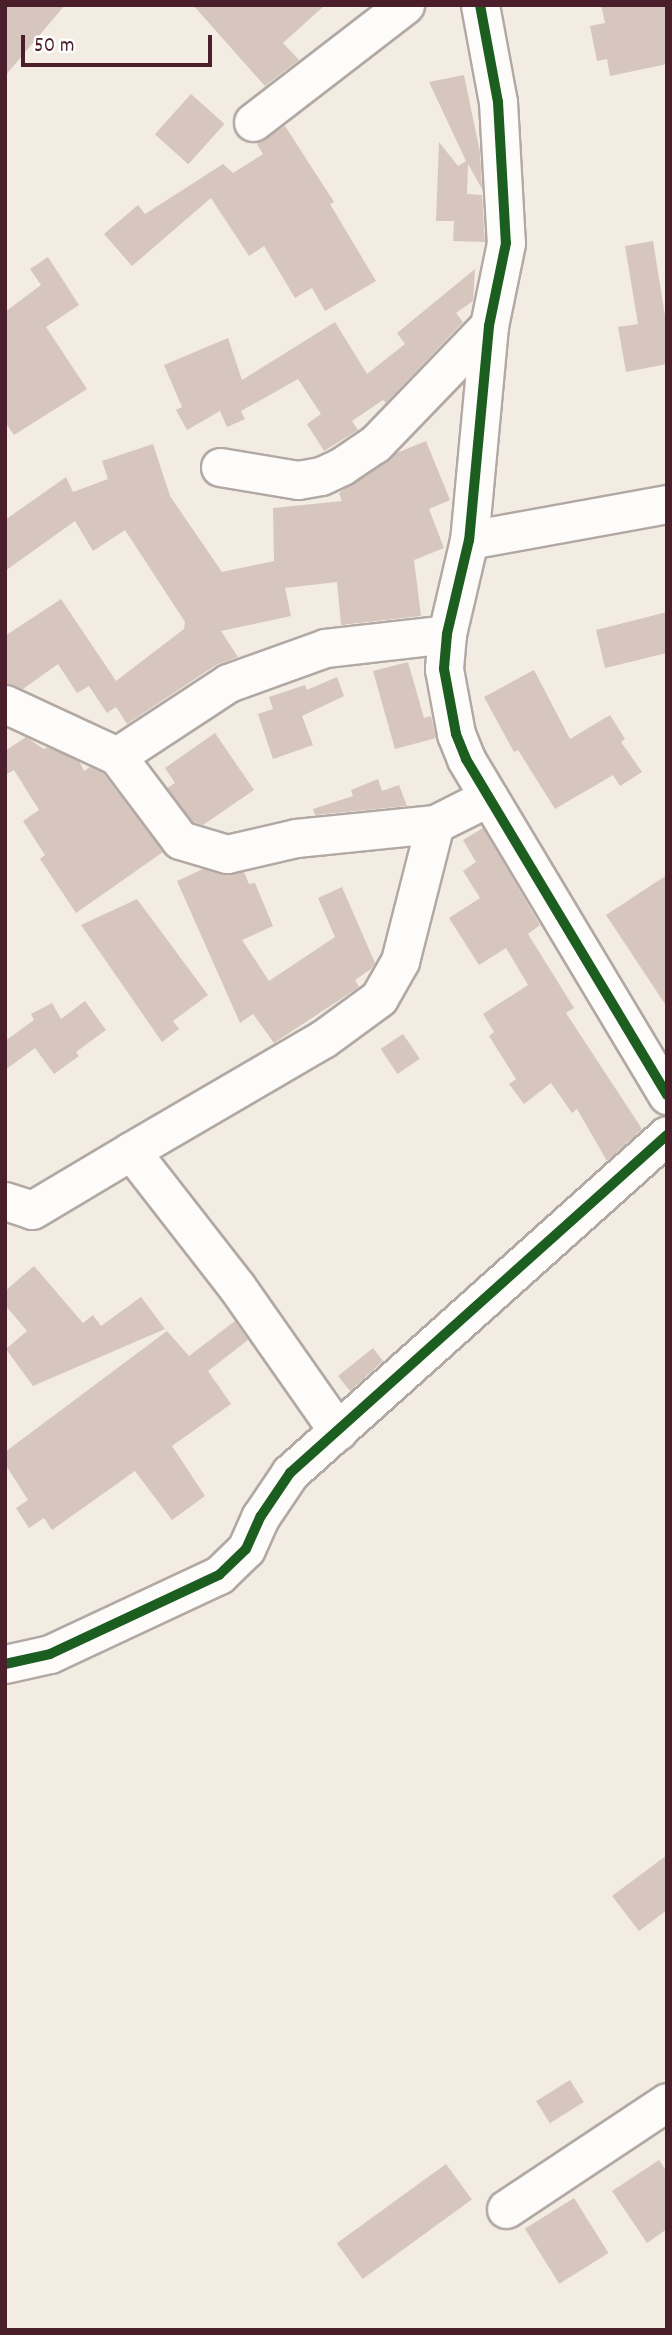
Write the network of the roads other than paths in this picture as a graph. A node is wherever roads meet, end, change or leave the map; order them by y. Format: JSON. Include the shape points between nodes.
{"nodes":[{"id":1,"x":405,"y":5,"type":"edge"},
{"id":2,"x":480,"y":5,"type":"edge"},
{"id":3,"x":253,"y":122,"type":"dead end"},
{"id":4,"x":489,"y":326,"type":"junction"},
{"id":5,"x":220,"y":467,"type":"dead end"},
{"id":6,"x":667,"y":504,"type":"edge"},
{"id":7,"x":469,"y":540,"type":"junction"},
{"id":8,"x":447,"y":634,"type":"junction"},
{"id":9,"x":5,"y":704,"type":"edge"},
{"id":10,"x":117,"y":756,"type":"junction"},
{"id":11,"x":489,"y":797,"type":"junction"},
{"id":12,"x":435,"y":824,"type":"junction"},
{"id":13,"x":667,"y":1095,"type":"edge"},
{"id":14,"x":667,"y":1135,"type":"edge"},
{"id":15,"x":131,"y":1151,"type":"junction"},
{"id":16,"x":5,"y":1201,"type":"edge"},
{"id":17,"x":338,"y":1431,"type":"junction"},
{"id":18,"x":5,"y":1664,"type":"edge"},
{"id":19,"x":667,"y":2102,"type":"edge"},
{"id":20,"x":506,"y":2209,"type":"dead end"}],
"edges":[{"from":1,"to":3,"type":"street"},
{"from":2,"to":4,"type":"street","via":[[498,103],[506,243]]},
{"from":4,"to":5,"type":"street","via":[[375,444],[342,466],[298,480]]},
{"from":4,"to":7,"type":"street"},
{"from":6,"to":7,"type":"street"},
{"from":7,"to":8,"type":"street"},
{"from":8,"to":10,"type":"street","via":[[325,648],[241,679]]},
{"from":8,"to":11,"type":"street","via":[[444,669],[456,734]]},
{"from":9,"to":10,"type":"street"},
{"from":10,"to":12,"type":"street","via":[[180,840],[227,854],[296,838]]},
{"from":11,"to":12,"type":"street"},
{"from":11,"to":13,"type":"street"},
{"from":12,"to":15,"type":"street","via":[[400,961],[379,998],[323,1038]]},
{"from":14,"to":17,"type":"street"},
{"from":15,"to":16,"type":"street","via":[[32,1210]]},
{"from":15,"to":17,"type":"street","via":[[237,1287]]},
{"from":17,"to":18,"type":"street","via":[[290,1473],[261,1516],[246,1549],[219,1576],[50,1654]]},
{"from":19,"to":20,"type":"street"}]}
